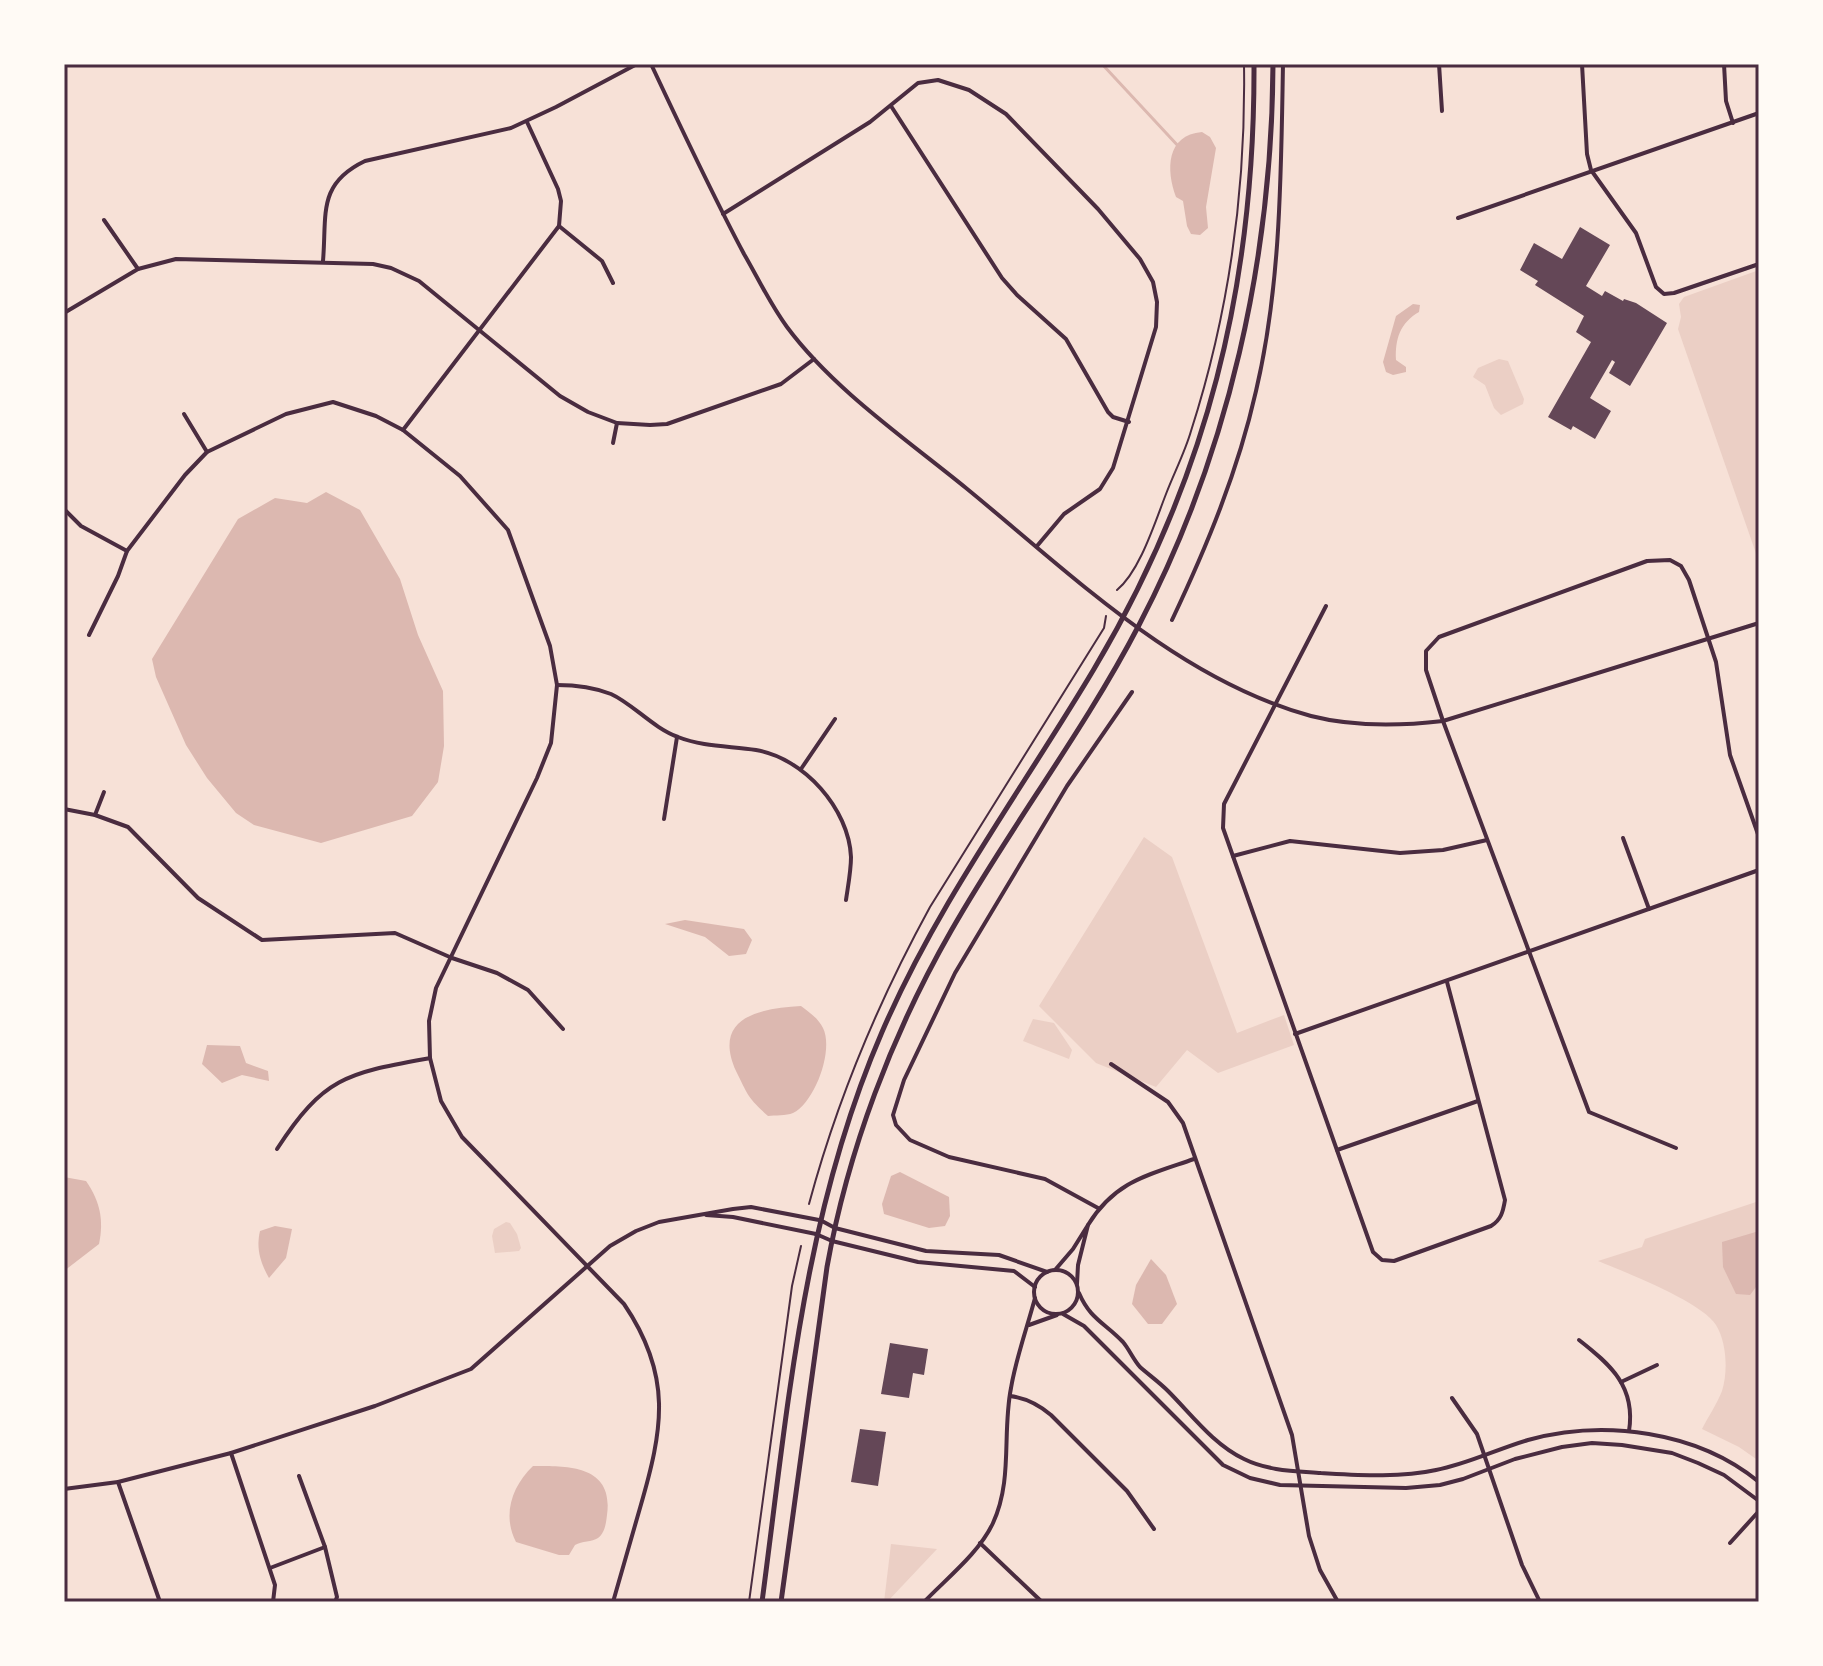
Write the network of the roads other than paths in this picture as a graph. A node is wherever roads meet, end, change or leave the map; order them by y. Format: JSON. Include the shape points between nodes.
{"nodes":[{"id":1,"x":637,"y":64,"type":"edge"},
{"id":2,"x":651,"y":64,"type":"edge"},
{"id":3,"x":1254,"y":64,"type":"edge"},
{"id":4,"x":1273,"y":64,"type":"edge"},
{"id":5,"x":1283,"y":64,"type":"edge"},
{"id":6,"x":1439,"y":64,"type":"edge"},
{"id":7,"x":1582,"y":64,"type":"edge"},
{"id":8,"x":1724,"y":64,"type":"edge"},
{"id":9,"x":891,"y":106,"type":"junction"},
{"id":10,"x":1442,"y":111,"type":"dead end"},
{"id":11,"x":1759,"y":113,"type":"edge"},
{"id":12,"x":527,"y":122,"type":"junction"},
{"id":13,"x":1733,"y":123,"type":"junction"},
{"id":14,"x":1591,"y":170,"type":"junction"},
{"id":15,"x":723,"y":214,"type":"junction"},
{"id":16,"x":1458,"y":218,"type":"dead end"},
{"id":17,"x":104,"y":220,"type":"dead end"},
{"id":18,"x":559,"y":226,"type":"junction"},
{"id":19,"x":322,"y":261,"type":"junction"},
{"id":20,"x":1759,"y":264,"type":"edge"},
{"id":21,"x":138,"y":269,"type":"junction"},
{"id":22,"x":613,"y":283,"type":"dead end"},
{"id":23,"x":64,"y":313,"type":"edge"},
{"id":24,"x":478,"y":329,"type":"junction"},
{"id":25,"x":814,"y":359,"type":"junction"},
{"id":26,"x":184,"y":414,"type":"dead end"},
{"id":27,"x":1129,"y":422,"type":"junction"},
{"id":28,"x":617,"y":423,"type":"junction"},
{"id":29,"x":403,"y":430,"type":"junction"},
{"id":30,"x":613,"y":443,"type":"dead end"},
{"id":31,"x":207,"y":452,"type":"junction"},
{"id":32,"x":64,"y":509,"type":"edge"},
{"id":33,"x":1037,"y":546,"type":"junction"},
{"id":34,"x":127,"y":551,"type":"junction"},
{"id":35,"x":1326,"y":606,"type":"dead end"},
{"id":36,"x":1123,"y":617,"type":"junction"},
{"id":37,"x":1172,"y":620,"type":"dead end"},
{"id":38,"x":1759,"y":623,"type":"edge"},
{"id":39,"x":1138,"y":627,"type":"junction"},
{"id":40,"x":89,"y":635,"type":"dead end"},
{"id":41,"x":1710,"y":639,"type":"junction"},
{"id":42,"x":557,"y":685,"type":"junction"},
{"id":43,"x":1132,"y":692,"type":"dead end"},
{"id":44,"x":1275,"y":704,"type":"junction"},
{"id":45,"x":835,"y":719,"type":"dead end"},
{"id":46,"x":1443,"y":721,"type":"junction"},
{"id":47,"x":677,"y":737,"type":"junction"},
{"id":48,"x":801,"y":769,"type":"junction"},
{"id":49,"x":104,"y":792,"type":"dead end"},
{"id":50,"x":64,"y":809,"type":"edge"},
{"id":51,"x":95,"y":815,"type":"junction"},
{"id":52,"x":664,"y":819,"type":"dead end"},
{"id":53,"x":1759,"y":837,"type":"edge"},
{"id":54,"x":1623,"y":838,"type":"dead end"},
{"id":55,"x":1487,"y":840,"type":"junction"},
{"id":56,"x":1232,"y":856,"type":"junction"},
{"id":57,"x":1759,"y":870,"type":"edge"},
{"id":58,"x":846,"y":900,"type":"dead end"},
{"id":59,"x":1649,"y":909,"type":"junction"},
{"id":60,"x":1528,"y":952,"type":"junction"},
{"id":61,"x":452,"y":958,"type":"junction"},
{"id":62,"x":1447,"y":982,"type":"junction"},
{"id":63,"x":563,"y":1029,"type":"dead end"},
{"id":64,"x":1295,"y":1034,"type":"junction"},
{"id":65,"x":430,"y":1058,"type":"junction"},
{"id":66,"x":1111,"y":1064,"type":"dead end"},
{"id":67,"x":1479,"y":1101,"type":"junction"},
{"id":68,"x":1676,"y":1148,"type":"dead end"},
{"id":69,"x":277,"y":1149,"type":"dead end"},
{"id":70,"x":1337,"y":1150,"type":"junction"},
{"id":71,"x":1195,"y":1159,"type":"junction"},
{"id":72,"x":1098,"y":1208,"type":"junction"},
{"id":73,"x":696,"y":1214,"type":"junction"},
{"id":74,"x":819,"y":1220,"type":"junction"},
{"id":75,"x":1088,"y":1225,"type":"junction"},
{"id":76,"x":835,"y":1228,"type":"junction"},
{"id":77,"x":816,"y":1234,"type":"junction"},
{"id":78,"x":832,"y":1241,"type":"junction"},
{"id":79,"x":585,"y":1266,"type":"junction"},
{"id":80,"x":1055,"y":1270,"type":"junction"},
{"id":81,"x":1047,"y":1272,"type":"junction"},
{"id":82,"x":1077,"y":1284,"type":"junction"},
{"id":83,"x":1035,"y":1287,"type":"junction"},
{"id":84,"x":1079,"y":1293,"type":"junction"},
{"id":85,"x":1035,"y":1298,"type":"junction"},
{"id":86,"x":1060,"y":1314,"type":"junction"},
{"id":87,"x":1029,"y":1325,"type":"junction"},
{"id":88,"x":1579,"y":1340,"type":"dead end"},
{"id":89,"x":1657,"y":1365,"type":"dead end"},
{"id":90,"x":1621,"y":1382,"type":"junction"},
{"id":91,"x":1010,"y":1396,"type":"junction"},
{"id":92,"x":1452,"y":1398,"type":"dead end"},
{"id":93,"x":1629,"y":1431,"type":"junction"},
{"id":94,"x":231,"y":1453,"type":"junction"},
{"id":95,"x":1485,"y":1455,"type":"junction"},
{"id":96,"x":1490,"y":1469,"type":"junction"},
{"id":97,"x":1298,"y":1471,"type":"junction"},
{"id":98,"x":299,"y":1476,"type":"dead end"},
{"id":99,"x":118,"y":1482,"type":"junction"},
{"id":100,"x":1759,"y":1482,"type":"edge"},
{"id":101,"x":1301,"y":1485,"type":"junction"},
{"id":102,"x":64,"y":1489,"type":"edge"},
{"id":103,"x":1759,"y":1501,"type":"edge"},
{"id":104,"x":1759,"y":1511,"type":"edge"},
{"id":105,"x":1154,"y":1529,"type":"dead end"},
{"id":106,"x":979,"y":1543,"type":"junction"},
{"id":107,"x":1730,"y":1543,"type":"dead end"},
{"id":108,"x":325,"y":1547,"type":"junction"},
{"id":109,"x":270,"y":1568,"type":"junction"},
{"id":110,"x":160,"y":1602,"type":"edge"},
{"id":111,"x":273,"y":1602,"type":"edge"},
{"id":112,"x":335,"y":1602,"type":"edge"},
{"id":113,"x":613,"y":1602,"type":"edge"},
{"id":114,"x":762,"y":1602,"type":"edge"},
{"id":115,"x":781,"y":1602,"type":"edge"},
{"id":116,"x":924,"y":1602,"type":"edge"},
{"id":117,"x":1042,"y":1602,"type":"edge"},
{"id":118,"x":1338,"y":1602,"type":"edge"},
{"id":119,"x":1540,"y":1602,"type":"edge"}],
"edges":[{"from":1,"to":12,"type":"street"},
{"from":2,"to":15,"type":"street"},
{"from":3,"to":36,"type":"main road","via":[[1247,218],[1218,378],[1195,455]]},
{"from":4,"to":39,"type":"main road","via":[[1264,210],[1240,353],[1198,497]]},
{"from":5,"to":37,"type":"street","via":[[1278,240],[1257,390],[1217,519]]},
{"from":6,"to":10,"type":"street"},
{"from":7,"to":14,"type":"street"},
{"from":8,"to":13,"type":"street"},
{"from":9,"to":15,"type":"street"},
{"from":9,"to":27,"type":"street","via":[[1002,278],[1059,330],[1108,412]]},
{"from":9,"to":27,"type":"street","via":[[918,83],[938,80],[969,90],[1015,123],[1140,259],[1153,282],[1156,327]]},
{"from":11,"to":13,"type":"street"},
{"from":12,"to":18,"type":"street","via":[[558,189]]},
{"from":12,"to":19,"type":"street","via":[[349,169],[332,186]]},
{"from":13,"to":14,"type":"street"},
{"from":14,"to":16,"type":"street"},
{"from":14,"to":20,"type":"street","via":[[1636,233],[1656,287],[1664,294]]},
{"from":15,"to":25,"type":"street","via":[[775,310]]},
{"from":17,"to":21,"type":"street"},
{"from":18,"to":22,"type":"street","via":[[602,261]]},
{"from":18,"to":24,"type":"street"},
{"from":19,"to":21,"type":"street","via":[[176,259]]},
{"from":19,"to":24,"type":"street","via":[[373,264],[406,274]]},
{"from":21,"to":23,"type":"street"},
{"from":24,"to":28,"type":"street","via":[[560,396]]},
{"from":24,"to":29,"type":"street"},
{"from":25,"to":28,"type":"street","via":[[781,384],[667,424]]},
{"from":25,"to":33,"type":"street"},
{"from":26,"to":31,"type":"street"},
{"from":27,"to":33,"type":"street","via":[[1100,489],[1064,514]]},
{"from":28,"to":30,"type":"street"},
{"from":29,"to":31,"type":"street","via":[[333,402],[286,414]]},
{"from":29,"to":42,"type":"street","via":[[460,476],[508,530],[550,646]]},
{"from":31,"to":34,"type":"street"},
{"from":32,"to":34,"type":"street","via":[[81,526]]},
{"from":33,"to":36,"type":"street"},
{"from":34,"to":40,"type":"street"},
{"from":35,"to":44,"type":"street"},
{"from":36,"to":39,"type":"street"},
{"from":36,"to":74,"type":"main road","via":[[915,960],[852,1106]]},
{"from":38,"to":41,"type":"street"},
{"from":39,"to":44,"type":"street","via":[[1180,657]]},
{"from":39,"to":76,"type":"main road","via":[[957,921],[914,1002],[870,1111]]},
{"from":41,"to":46,"type":"street"},
{"from":41,"to":46,"type":"street","via":[[1681,566],[1660,559],[1439,637],[1426,651],[1426,670]]},
{"from":41,"to":53,"type":"street","via":[[1730,755]]},
{"from":42,"to":47,"type":"street","via":[[582,685],[613,695]]},
{"from":42,"to":61,"type":"street","via":[[544,762]]},
{"from":43,"to":72,"type":"street","via":[[1067,786],[955,973],[893,1115],[910,1140],[949,1157],[1045,1179]]},
{"from":44,"to":46,"type":"street","via":[[1350,722]]},
{"from":44,"to":56,"type":"street","via":[[1224,804],[1223,828]]},
{"from":45,"to":48,"type":"street"},
{"from":46,"to":55,"type":"street"},
{"from":47,"to":48,"type":"street","via":[[758,750]]},
{"from":47,"to":52,"type":"street"},
{"from":48,"to":58,"type":"street","via":[[827,795],[845,824],[851,857]]},
{"from":49,"to":51,"type":"street"},
{"from":50,"to":51,"type":"street"},
{"from":51,"to":61,"type":"street","via":[[128,827],[198,898],[262,940],[395,933]]},
{"from":54,"to":59,"type":"street"},
{"from":55,"to":56,"type":"street","via":[[1400,853],[1290,841]]},
{"from":55,"to":60,"type":"street"},
{"from":56,"to":64,"type":"street"},
{"from":57,"to":59,"type":"street"},
{"from":59,"to":60,"type":"street"},
{"from":60,"to":62,"type":"street"},
{"from":60,"to":68,"type":"street","via":[[1589,1112]]},
{"from":61,"to":63,"type":"street","via":[[528,990]]},
{"from":61,"to":65,"type":"street","via":[[436,988],[429,1021]]},
{"from":62,"to":64,"type":"street"},
{"from":62,"to":67,"type":"street"},
{"from":64,"to":70,"type":"street"},
{"from":65,"to":69,"type":"street","via":[[357,1073],[324,1090],[297,1117]]},
{"from":65,"to":79,"type":"street","via":[[441,1101],[462,1137]]},
{"from":66,"to":71,"type":"street","via":[[1176,1111]]},
{"from":67,"to":70,"type":"street"},
{"from":67,"to":70,"type":"street","via":[[1505,1200],[1503,1212],[1491,1226],[1394,1261],[1373,1252]]},
{"from":71,"to":72,"type":"street","via":[[1125,1184]]},
{"from":71,"to":97,"type":"street","via":[[1292,1435]]},
{"from":72,"to":75,"type":"street"},
{"from":73,"to":74,"type":"street","via":[[751,1207]]},
{"from":73,"to":77,"type":"street"},
{"from":73,"to":79,"type":"street","via":[[636,1231]]},
{"from":74,"to":76,"type":"street"},
{"from":74,"to":77,"type":"main road"},
{"from":75,"to":80,"type":"street"},
{"from":75,"to":82,"type":"street"},
{"from":76,"to":78,"type":"main road"},
{"from":76,"to":81,"type":"street","via":[[926,1251],[999,1255]]},
{"from":77,"to":78,"type":"street"},
{"from":77,"to":114,"type":"main road"},
{"from":78,"to":83,"type":"street","via":[[930,1264],[1014,1271]]},
{"from":78,"to":115,"type":"main road"},
{"from":79,"to":94,"type":"street","via":[[471,1369]]},
{"from":79,"to":113,"type":"street","via":[[634,1320],[652,1360],[660,1400],[656,1452]]},
{"from":80,"to":81,"type":"street"},
{"from":80,"to":82,"type":"street"},
{"from":81,"to":83,"type":"street"},
{"from":82,"to":84,"type":"street"},
{"from":83,"to":85,"type":"street"},
{"from":84,"to":86,"type":"street","via":[[1074,1306]]},
{"from":84,"to":97,"type":"street","via":[[1087,1310],[1215,1441],[1245,1460]]},
{"from":85,"to":86,"type":"street","via":[[1041,1308]]},
{"from":85,"to":87,"type":"street"},
{"from":86,"to":87,"type":"street"},
{"from":86,"to":101,"type":"street","via":[[1084,1326],[1223,1465],[1250,1478]]},
{"from":87,"to":91,"type":"street"},
{"from":88,"to":90,"type":"street"},
{"from":89,"to":90,"type":"street"},
{"from":90,"to":93,"type":"street","via":[[1631,1406]]},
{"from":91,"to":105,"type":"street","via":[[1023,1397],[1051,1415],[1127,1491]]},
{"from":91,"to":106,"type":"street","via":[[1002,1499],[993,1525]]},
{"from":92,"to":95,"type":"street"},
{"from":93,"to":95,"type":"street","via":[[1558,1433]]},
{"from":93,"to":100,"type":"street","via":[[1685,1443]]},
{"from":94,"to":99,"type":"street"},
{"from":94,"to":109,"type":"street"},
{"from":95,"to":96,"type":"street"},
{"from":95,"to":97,"type":"street","via":[[1461,1465],[1403,1474]]},
{"from":96,"to":101,"type":"street","via":[[1417,1487]]},
{"from":96,"to":103,"type":"street","via":[[1562,1447],[1622,1445],[1698,1463]]},
{"from":96,"to":119,"type":"street"},
{"from":97,"to":101,"type":"street"},
{"from":98,"to":108,"type":"street"},
{"from":99,"to":102,"type":"street"},
{"from":99,"to":110,"type":"street"},
{"from":101,"to":118,"type":"street","via":[[1314,1554]]},
{"from":104,"to":107,"type":"street"},
{"from":106,"to":116,"type":"street"},
{"from":106,"to":117,"type":"street"},
{"from":108,"to":109,"type":"street"},
{"from":108,"to":112,"type":"street"},
{"from":109,"to":111,"type":"street"}]}
